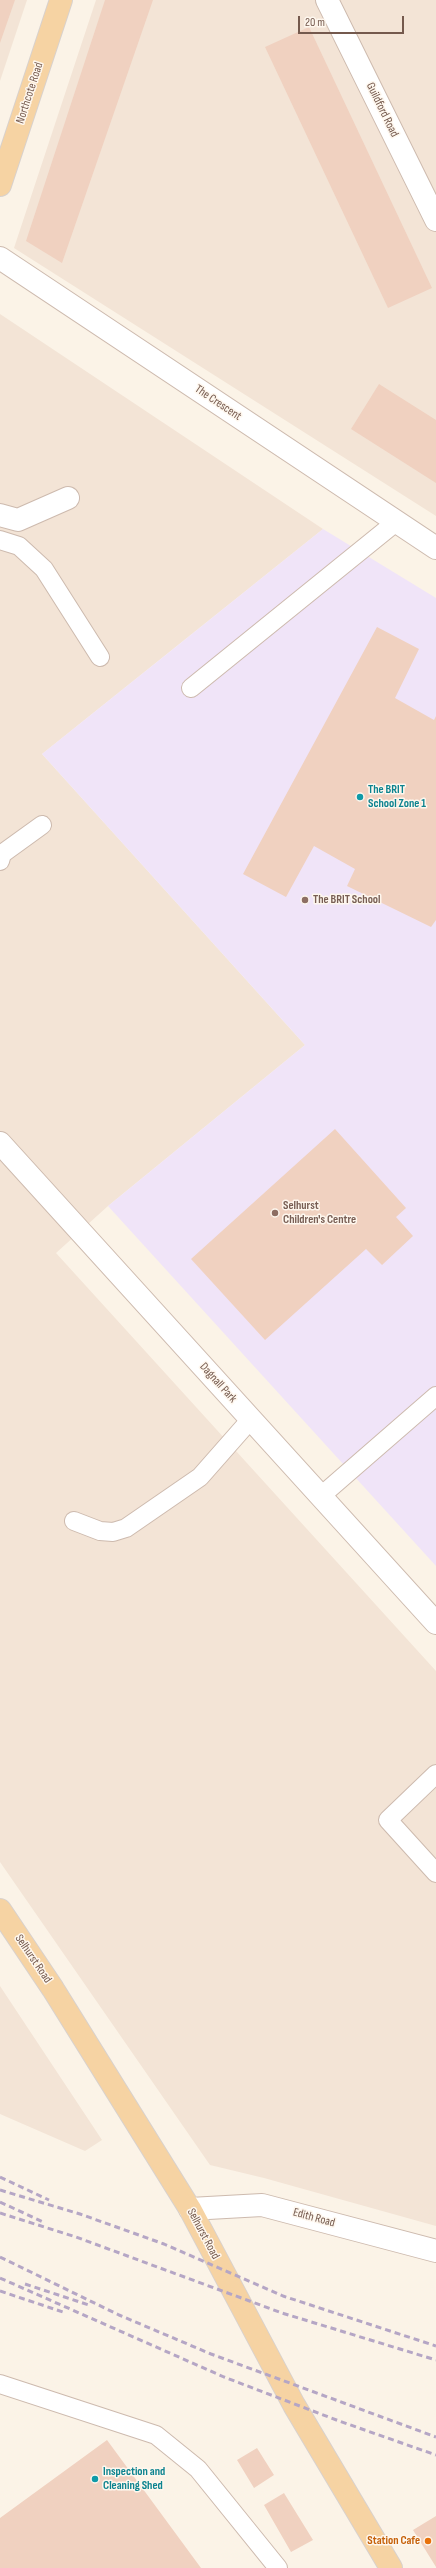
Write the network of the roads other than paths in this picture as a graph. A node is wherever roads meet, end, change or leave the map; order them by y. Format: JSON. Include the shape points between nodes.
{"nodes":[{"id":1,"x":61,"y":0,"type":"edge"},
{"id":2,"x":327,"y":0,"type":"edge"},
{"id":3,"x":0,"y":185,"type":"edge"},
{"id":4,"x":436,"y":220,"type":"edge"},
{"id":5,"x":0,"y":258,"type":"edge"},
{"id":6,"x":68,"y":498,"type":"dead end"},
{"id":7,"x":0,"y":515,"type":"edge"},
{"id":8,"x":396,"y":522,"type":"junction"},
{"id":9,"x":0,"y":540,"type":"edge"},
{"id":10,"x":436,"y":548,"type":"edge"},
{"id":11,"x":100,"y":657,"type":"dead end"},
{"id":12,"x":191,"y":688,"type":"dead end"},
{"id":13,"x":42,"y":825,"type":"dead end"},
{"id":14,"x":0,"y":861,"type":"edge"},
{"id":15,"x":0,"y":1143,"type":"edge"},
{"id":16,"x":436,"y":1396,"type":"edge"},
{"id":17,"x":251,"y":1419,"type":"junction"},
{"id":18,"x":320,"y":1496,"type":"junction"},
{"id":19,"x":74,"y":1521,"type":"dead end"},
{"id":20,"x":436,"y":1623,"type":"edge"},
{"id":21,"x":436,"y":1774,"type":"edge"},
{"id":22,"x":436,"y":1873,"type":"edge"},
{"id":23,"x":0,"y":1910,"type":"edge"},
{"id":24,"x":190,"y":2209,"type":"junction"},
{"id":25,"x":436,"y":2251,"type":"edge"},
{"id":26,"x":0,"y":2384,"type":"edge"},
{"id":27,"x":278,"y":2568,"type":"edge"},
{"id":28,"x":391,"y":2568,"type":"edge"}],
"edges":[{"from":1,"to":3,"type":"main road","name":"Northcote Road"},
{"from":2,"to":4,"type":"street","name":"Guildford Road"},
{"from":5,"to":8,"type":"street","name":"The Crescent"},
{"from":6,"to":7,"type":"street","via":[[18,520]]},
{"from":8,"to":10,"type":"street","name":"The Crescent"},
{"from":8,"to":12,"type":"lane"},
{"from":9,"to":11,"type":"lane","via":[[19,546],[44,570]]},
{"from":13,"to":14,"type":"lane","via":[[2,854]]},
{"from":15,"to":17,"type":"street","name":"Dagnall Park"},
{"from":16,"to":18,"type":"lane"},
{"from":17,"to":18,"type":"street","name":"Dagnall Park"},
{"from":17,"to":19,"type":"lane","via":[[200,1477],[126,1528],[112,1532],[100,1531]]},
{"from":18,"to":20,"type":"street","name":"Dagnall Park"},
{"from":21,"to":22,"type":"lane","via":[[388,1820]]},
{"from":23,"to":24,"type":"main road","name":"Selhurst Road","via":[[53,1988]]},
{"from":24,"to":25,"type":"street","name":"Edith Road","via":[[262,2205]]},
{"from":24,"to":28,"type":"main road","name":"Selhurst Road","via":[[294,2405]]},
{"from":26,"to":27,"type":"lane","via":[[156,2435],[198,2469]]}]}
